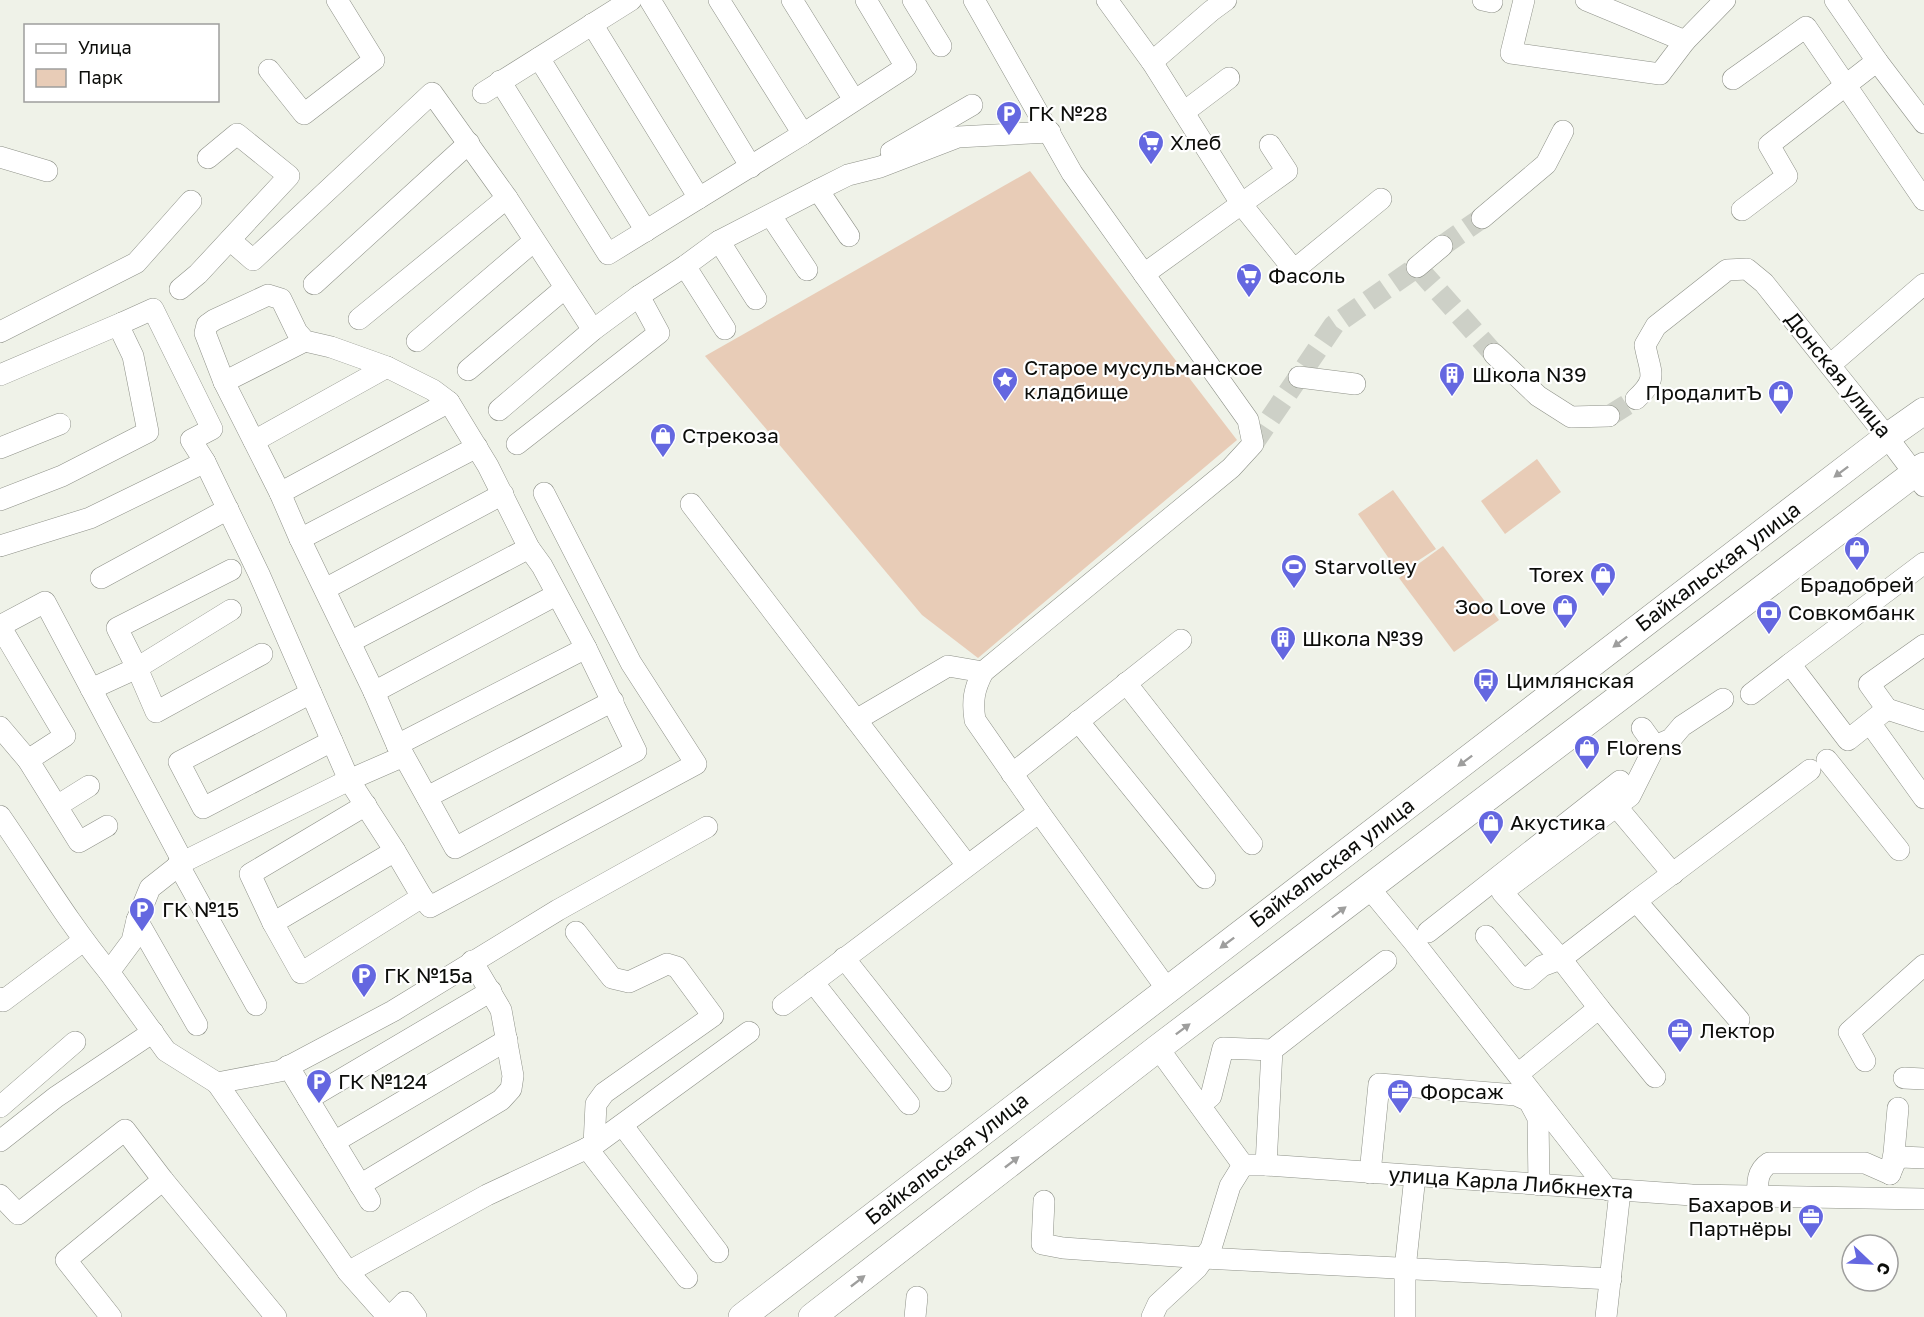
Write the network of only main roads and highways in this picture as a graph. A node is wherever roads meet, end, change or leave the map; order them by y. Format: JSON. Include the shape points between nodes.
{"nodes":[{"id":1,"x":1924,"y":411,"type":"edge"},
{"id":2,"x":1921,"y":475,"type":"edge"},
{"id":3,"x":742,"y":1317,"type":"edge"},
{"id":4,"x":812,"y":1317,"type":"edge"}],
"edges":[{"from":1,"to":3,"type":"main road","name":"Байкальская улица","one_way":true},
{"from":4,"to":2,"type":"main road","name":"Байкальская улица","one_way":true,"via":[[1158,1048]]}]}
